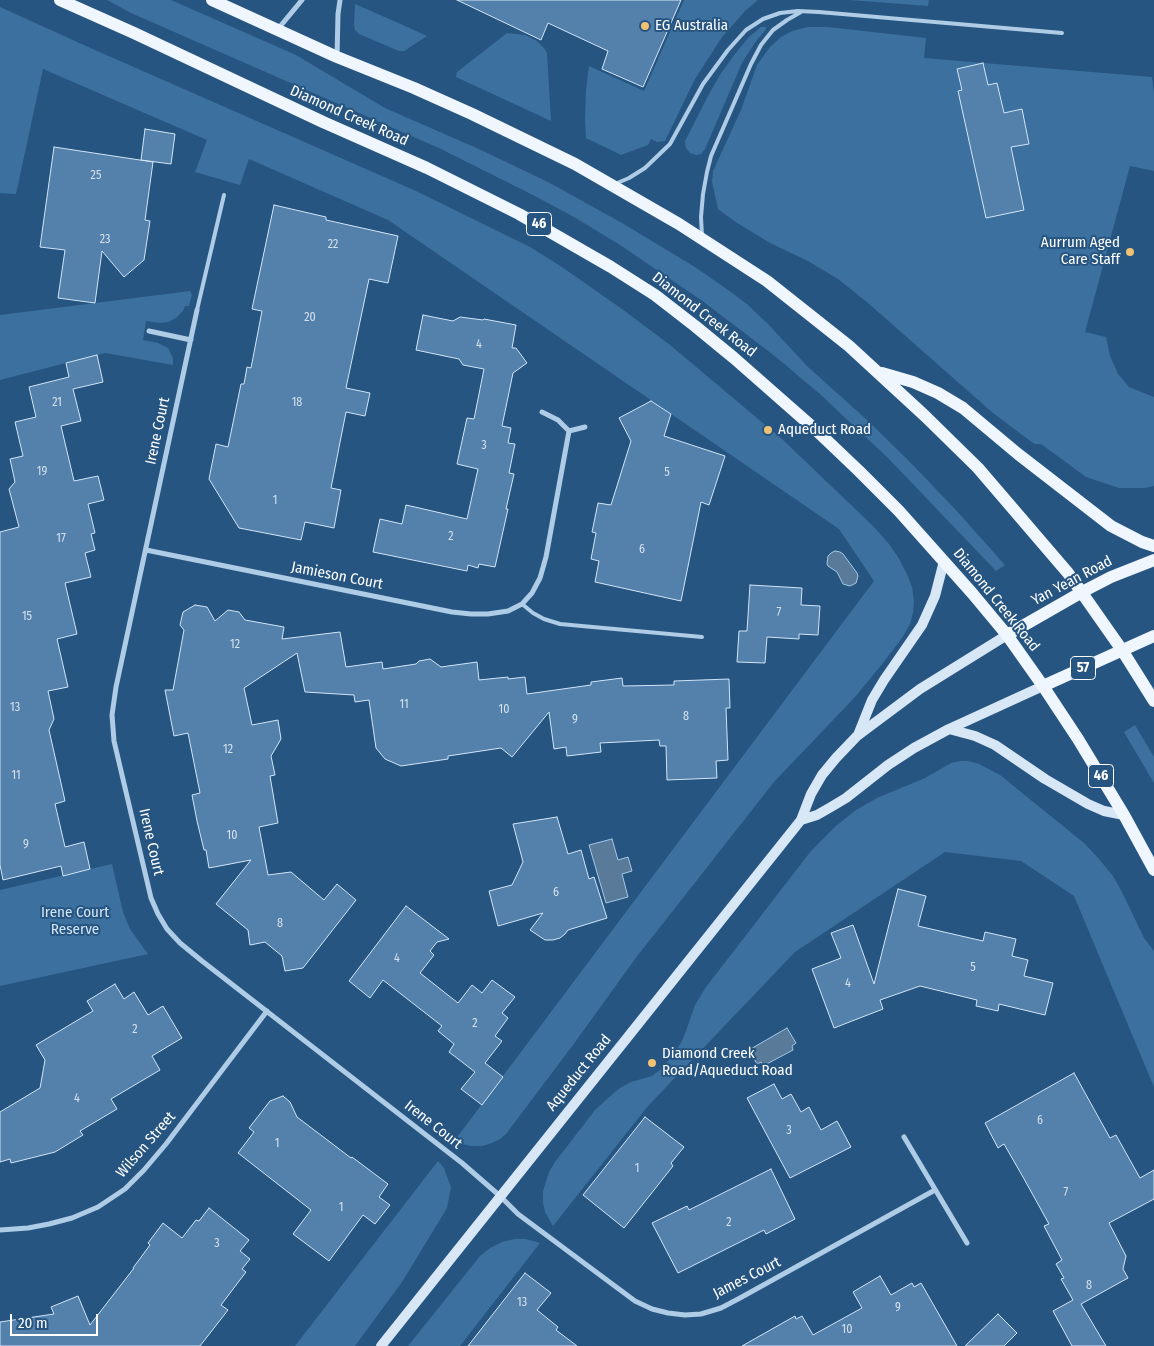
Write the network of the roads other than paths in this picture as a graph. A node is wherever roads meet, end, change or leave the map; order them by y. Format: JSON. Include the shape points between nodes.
{"nodes":[{"id":1,"x":60,"y":0,"type":"edge"},
{"id":2,"x":212,"y":0,"type":"edge"},
{"id":3,"x":302,"y":0,"type":"edge"},
{"id":4,"x":340,"y":0,"type":"edge"},
{"id":5,"x":803,"y":11,"type":"junction"},
{"id":6,"x":278,"y":29,"type":"junction"},
{"id":7,"x":1062,"y":33,"type":"dead end"},
{"id":8,"x":337,"y":57,"type":"junction"},
{"id":9,"x":613,"y":185,"type":"junction"},
{"id":10,"x":224,"y":195,"type":"dead end"},
{"id":11,"x":702,"y":238,"type":"junction"},
{"id":12,"x":197,"y":310,"type":"joint"},
{"id":13,"x":148,"y":331,"type":"dead end"},
{"id":14,"x":191,"y":340,"type":"junction"},
{"id":15,"x":877,"y":371,"type":"junction"},
{"id":16,"x":542,"y":412,"type":"dead end"},
{"id":17,"x":585,"y":427,"type":"dead end"},
{"id":18,"x":569,"y":431,"type":"junction"},
{"id":19,"x":1154,"y":546,"type":"edge"},
{"id":20,"x":146,"y":550,"type":"junction"},
{"id":21,"x":944,"y":560,"type":"junction"},
{"id":22,"x":1154,"y":560,"type":"edge"},
{"id":23,"x":1082,"y":592,"type":"junction"},
{"id":24,"x":522,"y":604,"type":"junction"},
{"id":25,"x":1008,"y":635,"type":"junction"},
{"id":26,"x":1154,"y":636,"type":"edge"},
{"id":27,"x":702,"y":637,"type":"dead end"},
{"id":28,"x":1122,"y":650,"type":"junction"},
{"id":29,"x":1043,"y":686,"type":"junction"},
{"id":30,"x":1154,"y":701,"type":"edge"},
{"id":31,"x":949,"y":729,"type":"junction"},
{"id":32,"x":857,"y":736,"type":"junction"},
{"id":33,"x":1124,"y":815,"type":"junction"},
{"id":34,"x":801,"y":820,"type":"junction"},
{"id":35,"x":1154,"y":870,"type":"edge"},
{"id":36,"x":267,"y":1011,"type":"junction"},
{"id":37,"x":904,"y":1137,"type":"dead end"},
{"id":38,"x":935,"y":1190,"type":"junction"},
{"id":39,"x":500,"y":1196,"type":"junction"},
{"id":40,"x":0,"y":1230,"type":"edge"},
{"id":41,"x":967,"y":1243,"type":"dead end"},
{"id":42,"x":381,"y":1346,"type":"edge"}],
"edges":[{"from":1,"to":21,"type":"main road","name":"Diamond Creek Road","number":"46","via":[[428,168],[535,222],[611,266],[695,326],[817,430]]},
{"from":2,"to":6,"type":"main road"},
{"from":3,"to":6,"type":"street"},
{"from":4,"to":8,"type":"street"},
{"from":5,"to":7,"type":"lane"},
{"from":5,"to":9,"type":"lane","via":[[780,13],[746,30],[704,84],[670,144],[645,168]]},
{"from":5,"to":11,"type":"lane","via":[[772,30],[751,64],[711,156],[703,194]]},
{"from":6,"to":8,"type":"main road"},
{"from":8,"to":9,"type":"main road","via":[[472,114]]},
{"from":9,"to":11,"type":"main road"},
{"from":10,"to":12,"type":"lane","name":"Irene Court"},
{"from":11,"to":15,"type":"main road","via":[[788,297]]},
{"from":12,"to":14,"type":"street","name":"Irene Court"},
{"from":13,"to":14,"type":"street"},
{"from":14,"to":20,"type":"street","name":"Irene Court"},
{"from":15,"to":19,"type":"main road","via":[[938,393],[963,408],[1111,526]]},
{"from":15,"to":23,"type":"main road","via":[[978,468]]},
{"from":16,"to":18,"type":"street","via":[[558,420]]},
{"from":17,"to":18,"type":"street"},
{"from":18,"to":24,"type":"street","via":[[546,557],[540,578]]},
{"from":20,"to":24,"type":"street","name":"Jamieson Court","via":[[452,612],[488,614],[508,611]]},
{"from":20,"to":36,"type":"street","name":"Irene Court","via":[[112,715],[114,741],[151,898],[167,929],[180,943]]},
{"from":21,"to":25,"type":"main road","name":"Diamond Creek Road","number":"46"},
{"from":21,"to":32,"type":"main road","via":[[935,596],[922,625],[872,700]]},
{"from":22,"to":23,"type":"main road","name":"Yan Yean Road"},
{"from":23,"to":25,"type":"main road","name":"Yan Yean Road"},
{"from":23,"to":28,"type":"main road"},
{"from":24,"to":27,"type":"lane","via":[[544,620],[560,624]]},
{"from":25,"to":29,"type":"main road","name":"Diamond Creek Road","number":"46"},
{"from":25,"to":32,"type":"main road","name":"Aqueduct Road","via":[[920,689]]},
{"from":26,"to":28,"type":"main road","number":"57"},
{"from":28,"to":29,"type":"main road","number":"57"},
{"from":28,"to":30,"type":"main road"},
{"from":29,"to":31,"type":"main road","name":"Aqueduct Road"},
{"from":29,"to":33,"type":"main road","name":"Diamond Creek Road","number":"46"},
{"from":31,"to":33,"type":"main road","via":[[994,745],[1088,804]]},
{"from":31,"to":34,"type":"main road","name":"Aqueduct Road","via":[[888,765],[846,798]]},
{"from":32,"to":34,"type":"main road","name":"Aqueduct Road","via":[[822,775]]},
{"from":33,"to":35,"type":"main road","name":"Diamond Creek Road","number":"46"},
{"from":34,"to":39,"type":"main road","name":"Aqueduct Road"},
{"from":36,"to":39,"type":"street","name":"Irene Court"},
{"from":36,"to":40,"type":"street","name":"Wilson Street","via":[[166,1144],[126,1188],[72,1218],[28,1228]]},
{"from":37,"to":38,"type":"street"},
{"from":38,"to":39,"type":"street","name":"James Court","via":[[721,1308],[685,1315],[652,1310],[635,1300],[518,1214]]},
{"from":38,"to":41,"type":"street"},
{"from":39,"to":42,"type":"main road","name":"Aqueduct Road"}]}
